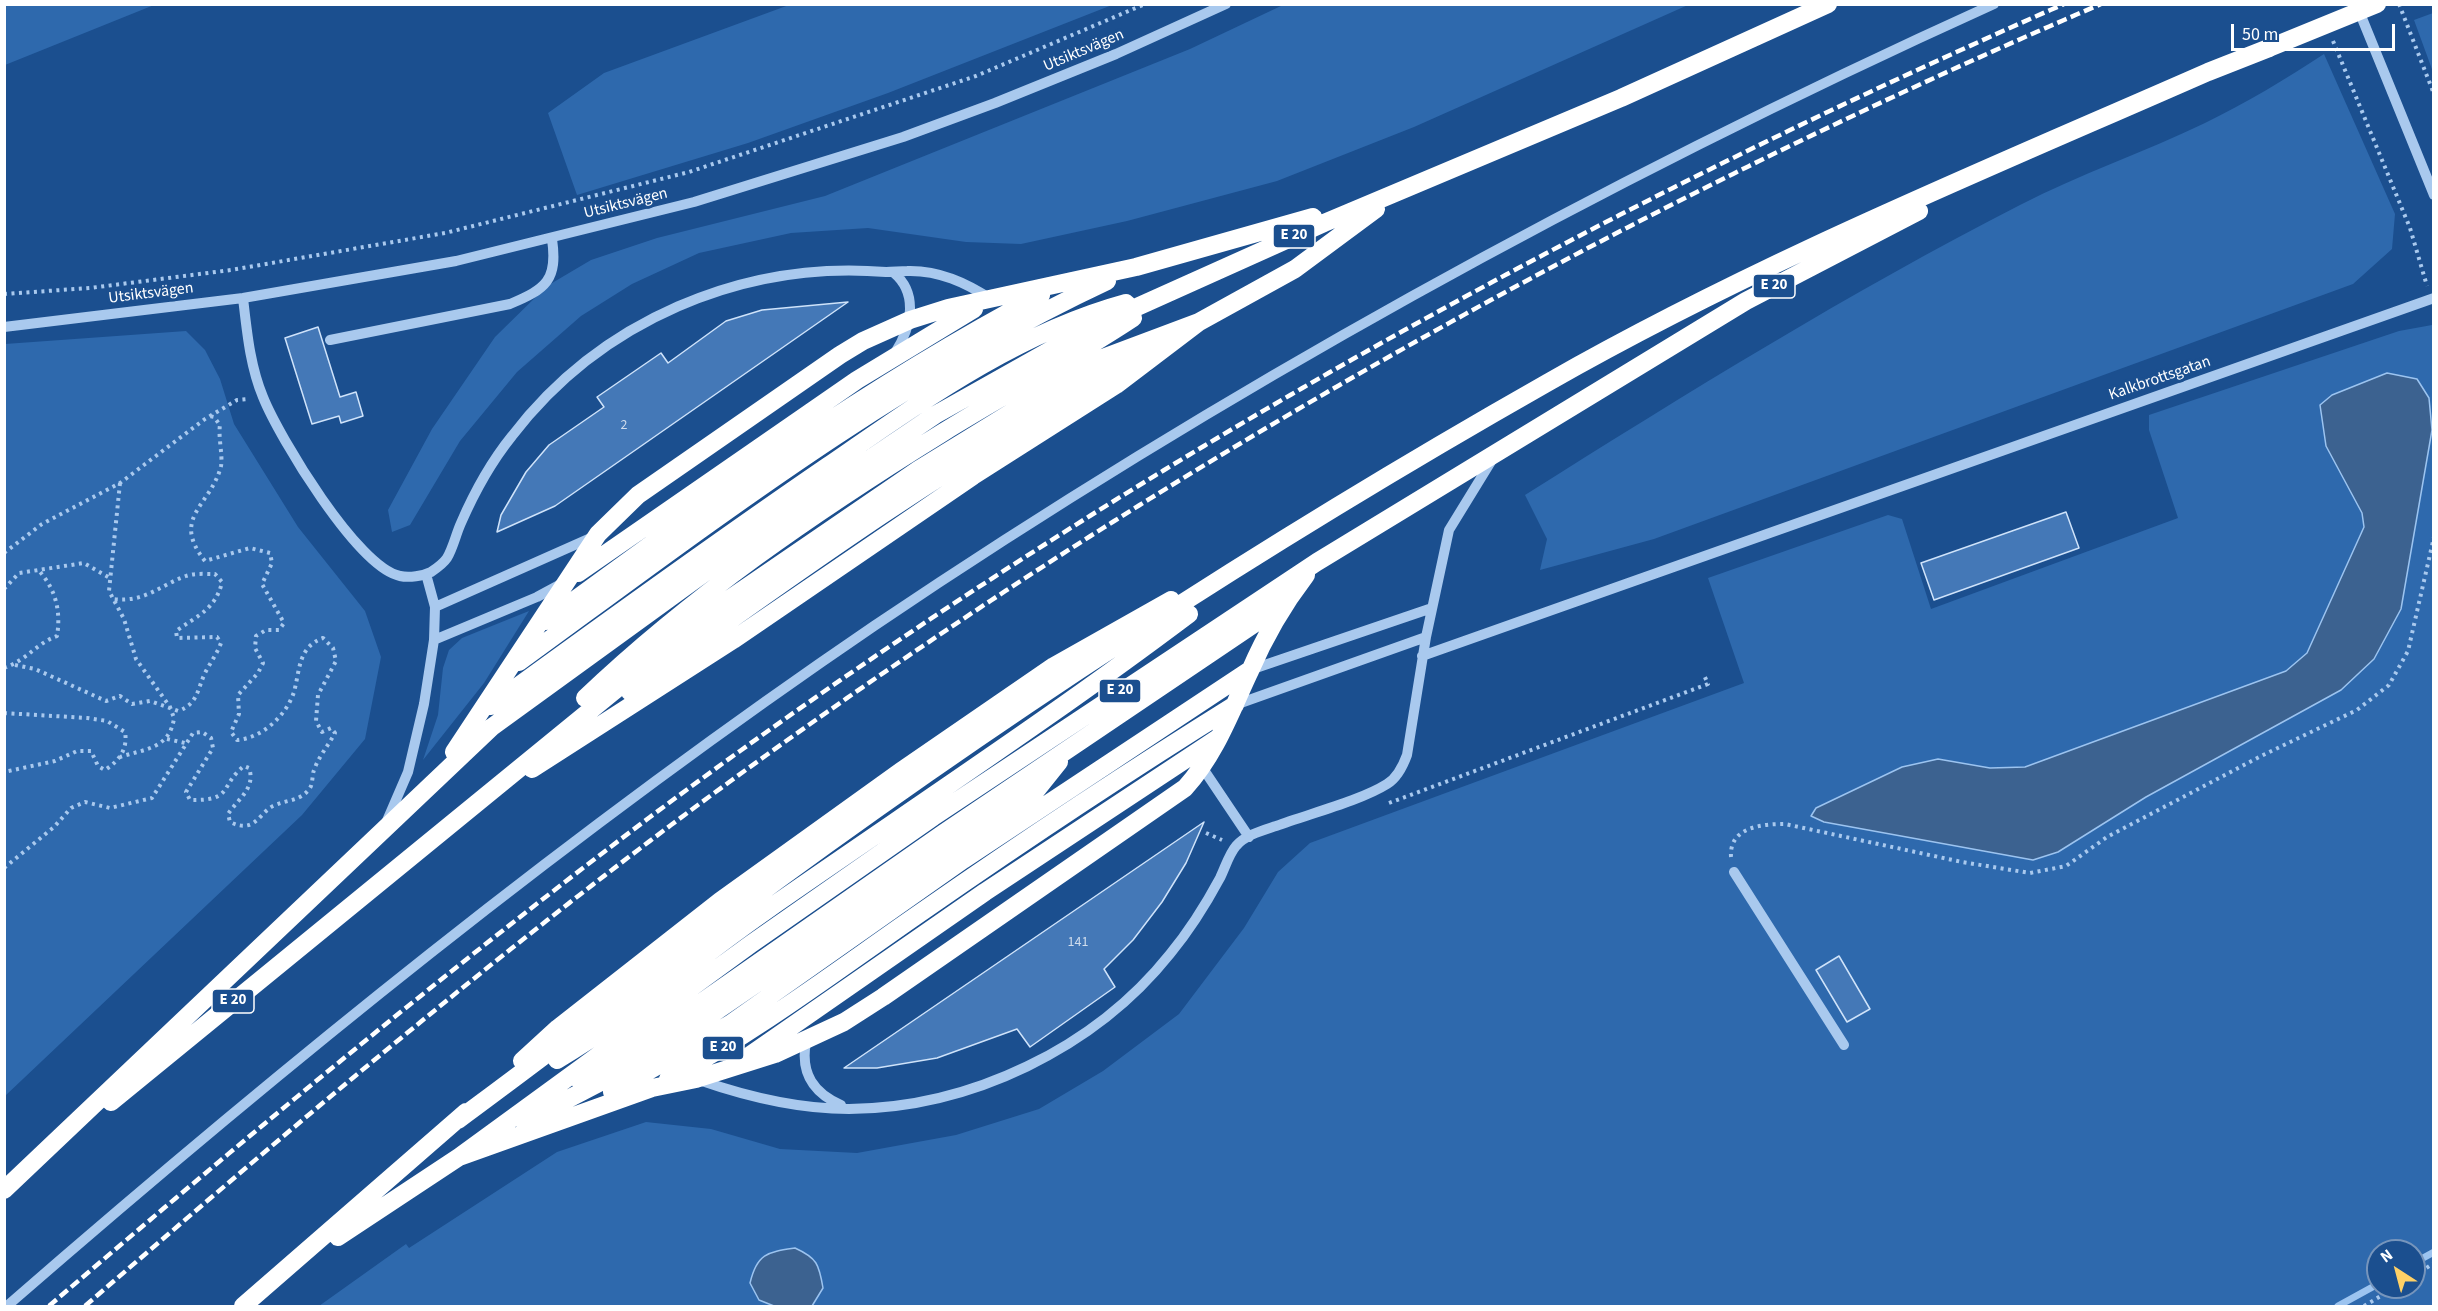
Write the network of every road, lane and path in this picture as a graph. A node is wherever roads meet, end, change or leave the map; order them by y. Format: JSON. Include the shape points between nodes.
{"nodes":[{"id":1,"x":1145,"y":4,"type":"edge"},
{"id":2,"x":1226,"y":4,"type":"edge"},
{"id":3,"x":1828,"y":4,"type":"edge"},
{"id":4,"x":1994,"y":4,"type":"edge"},
{"id":5,"x":2356,"y":4,"type":"edge"},
{"id":6,"x":2377,"y":4,"type":"edge"},
{"id":7,"x":2399,"y":4,"type":"edge"},
{"id":8,"x":2331,"y":36,"type":"dead end"},
{"id":9,"x":2433,"y":94,"type":"edge"},
{"id":10,"x":2059,"y":138,"type":"junction"},
{"id":11,"x":1409,"y":186,"type":"junction"},
{"id":12,"x":2433,"y":195,"type":"edge"},
{"id":13,"x":552,"y":239,"type":"junction"},
{"id":14,"x":1136,"y":267,"type":"junction"},
{"id":15,"x":894,"y":273,"type":"junction"},
{"id":16,"x":1064,"y":283,"type":"junction"},
{"id":17,"x":1179,"y":288,"type":"junction"},
{"id":18,"x":4,"y":294,"type":"edge"},
{"id":19,"x":243,"y":298,"type":"junction"},
{"id":20,"x":2433,"y":298,"type":"edge"},
{"id":21,"x":991,"y":300,"type":"junction"},
{"id":22,"x":910,"y":320,"type":"junction"},
{"id":23,"x":4,"y":327,"type":"edge"},
{"id":24,"x":330,"y":340,"type":"dead end"},
{"id":25,"x":894,"y":356,"type":"junction"},
{"id":26,"x":262,"y":397,"type":"junction"},
{"id":27,"x":209,"y":416,"type":"junction"},
{"id":28,"x":1498,"y":450,"type":"junction"},
{"id":29,"x":120,"y":483,"type":"junction"},
{"id":30,"x":1297,"y":532,"type":"junction"},
{"id":31,"x":598,"y":534,"type":"junction"},
{"id":32,"x":2433,"y":537,"type":"edge"},
{"id":33,"x":4,"y":553,"type":"edge"},
{"id":34,"x":1317,"y":562,"type":"junction"},
{"id":35,"x":40,"y":572,"type":"junction"},
{"id":36,"x":426,"y":574,"type":"junction"},
{"id":37,"x":110,"y":578,"type":"junction"},
{"id":38,"x":568,"y":580,"type":"junction"},
{"id":39,"x":4,"y":589,"type":"edge"},
{"id":40,"x":113,"y":599,"type":"junction"},
{"id":41,"x":1284,"y":603,"type":"junction"},
{"id":42,"x":435,"y":607,"type":"junction"},
{"id":43,"x":1432,"y":608,"type":"junction"},
{"id":44,"x":537,"y":627,"type":"junction"},
{"id":45,"x":1426,"y":637,"type":"junction"},
{"id":46,"x":434,"y":640,"type":"junction"},
{"id":47,"x":1422,"y":656,"type":"junction"},
{"id":48,"x":15,"y":664,"type":"junction"},
{"id":49,"x":4,"y":668,"type":"edge"},
{"id":50,"x":510,"y":668,"type":"junction"},
{"id":51,"x":1250,"y":670,"type":"junction"},
{"id":52,"x":1704,"y":675,"type":"dead end"},
{"id":53,"x":1235,"y":705,"type":"junction"},
{"id":54,"x":170,"y":707,"type":"junction"},
{"id":55,"x":4,"y":713,"type":"edge"},
{"id":56,"x":481,"y":713,"type":"junction"},
{"id":57,"x":1220,"y":736,"type":"junction"},
{"id":58,"x":167,"y":739,"type":"junction"},
{"id":59,"x":185,"y":743,"type":"junction"},
{"id":60,"x":1073,"y":746,"type":"junction"},
{"id":61,"x":120,"y":757,"type":"junction"},
{"id":62,"x":1202,"y":767,"type":"junction"},
{"id":63,"x":4,"y":772,"type":"edge"},
{"id":64,"x":433,"y":782,"type":"junction"},
{"id":65,"x":1035,"y":792,"type":"junction"},
{"id":66,"x":1058,"y":796,"type":"junction"},
{"id":67,"x":1381,"y":806,"type":"dead end"},
{"id":68,"x":464,"y":813,"type":"junction"},
{"id":69,"x":381,"y":833,"type":"junction"},
{"id":70,"x":1206,"y":833,"type":"dead end"},
{"id":71,"x":1249,"y":837,"type":"junction"},
{"id":72,"x":1236,"y":845,"type":"junction"},
{"id":73,"x":4,"y":868,"type":"edge"},
{"id":74,"x":1734,"y":872,"type":"joint"},
{"id":75,"x":806,"y":1042,"type":"junction"},
{"id":76,"x":1844,"y":1045,"type":"dead end"},
{"id":77,"x":738,"y":1065,"type":"junction"},
{"id":78,"x":696,"y":1079,"type":"junction"},
{"id":79,"x":652,"y":1088,"type":"junction"},
{"id":80,"x":850,"y":1109,"type":"junction"},
{"id":81,"x":568,"y":1116,"type":"junction"},
{"id":82,"x":458,"y":1120,"type":"junction"},
{"id":83,"x":459,"y":1157,"type":"junction"},
{"id":84,"x":4,"y":1190,"type":"edge"},
{"id":85,"x":284,"y":1273,"type":"junction"},
{"id":86,"x":7,"y":1306,"type":"edge"},
{"id":87,"x":243,"y":1306,"type":"edge"}],
"edges":[{"from":1,"to":18,"type":"path","via":[[976,76],[667,177],[445,233],[231,270],[90,288]]},
{"from":2,"to":13,"type":"street","name":"Utsiktsvägen","via":[[1105,59],[903,137],[694,202]]},
{"from":3,"to":11,"type":"highway","number":"E 20","via":[[1621,98]]},
{"from":4,"to":86,"type":"street","via":[[1748,120],[1553,220],[1358,326],[1028,526],[874,627],[520,883],[298,1060]]},
{"from":5,"to":12,"type":"street"},
{"from":6,"to":10,"type":"highway","number":"E 20","bridge":true},
{"from":7,"to":9,"type":"path"},
{"from":8,"to":20,"type":"path","via":[[2410,228],[2418,264]]},
{"from":10,"to":28,"type":"highway","number":"E 20","via":[[1746,301]]},
{"from":10,"to":30,"type":"highway","number":"E 20","via":[[1810,247],[1549,381]]},
{"from":11,"to":14,"type":"highway","number":"E 20"},
{"from":11,"to":17,"type":"highway","number":"E 20"},
{"from":11,"to":68,"type":"highway","number":"E 20","via":[[1295,270],[1069,395],[927,485]]},
{"from":13,"to":19,"type":"street","name":"Utsiktsvägen","via":[[456,261]]},
{"from":13,"to":24,"type":"street","via":[[554,268],[549,280],[541,289],[510,304]]},
{"from":14,"to":16,"type":"highway","number":"E 20"},
{"from":14,"to":50,"type":"highway","number":"E 20","via":[[1027,320],[914,385],[670,552]]},
{"from":15,"to":21,"type":"street","via":[[942,275],[966,283]]},
{"from":15,"to":22,"type":"street","via":[[907,288]]},
{"from":15,"to":36,"type":"street","via":[[832,270],[761,279],[670,309],[618,339],[553,389],[513,435],[476,493],[448,557]]},
{"from":16,"to":21,"type":"highway","number":"E 20"},
{"from":16,"to":44,"type":"highway","number":"E 20","via":[[950,344],[867,395]]},
{"from":17,"to":56,"type":"highway","number":"E 20","via":[[1080,315],[974,370],[718,541]]},
{"from":17,"to":64,"type":"highway","number":"E 20","via":[[1045,351],[898,440],[747,542],[492,727]]},
{"from":17,"to":68,"type":"highway","number":"E 20","via":[[1095,344],[907,455],[702,596],[639,647]]},
{"from":19,"to":23,"type":"street","name":"Utsiktsvägen"},
{"from":19,"to":26,"type":"street","via":[[251,357]]},
{"from":20,"to":47,"type":"street","name":"Kalkbrottsgatan"},
{"from":21,"to":22,"type":"highway","number":"E 20"},
{"from":21,"to":25,"type":"highway","number":"E 20"},
{"from":22,"to":25,"type":"street"},
{"from":22,"to":31,"type":"highway","number":"E 20","via":[[863,341],[831,362],[638,495]]},
{"from":25,"to":38,"type":"highway","number":"E 20"},
{"from":26,"to":27,"type":"path","via":[[237,400]]},
{"from":26,"to":36,"type":"street","via":[[311,484],[345,530],[391,573]]},
{"from":27,"to":29,"type":"path"},
{"from":27,"to":59,"type":"path","via":[[220,425],[221,465],[191,520],[190,535],[205,561],[250,548],[270,553],[272,563],[262,584],[284,623],[279,630],[266,630],[256,636],[255,648],[263,663],[238,695],[239,714],[231,732],[237,740],[250,739],[284,712],[293,693],[300,660],[312,642],[322,638],[333,648],[336,662],[318,694],[316,721],[322,732],[331,728],[336,734],[320,756],[311,786],[303,794],[294,802],[273,806],[257,823],[237,826],[230,822],[228,814],[247,793],[249,768],[244,766],[237,772],[226,792],[212,800],[190,800],[186,792],[213,748],[211,738],[202,732],[193,733]]},
{"from":28,"to":34,"type":"highway","number":"E 20"},
{"from":28,"to":43,"type":"street","via":[[1449,530]]},
{"from":29,"to":33,"type":"path","via":[[42,524]]},
{"from":29,"to":37,"type":"path"},
{"from":30,"to":82,"type":"highway","number":"E 20","via":[[1076,698],[750,921],[612,1025]]},
{"from":30,"to":82,"type":"highway","number":"E 20","via":[[1054,666],[902,771],[720,902],[558,1028]]},
{"from":31,"to":38,"type":"highway","number":"E 20"},
{"from":31,"to":42,"type":"street"},
{"from":32,"to":74,"type":"path","via":[[2409,651],[2389,685],[2357,710],[2107,837],[2066,866],[2030,873],[1785,824],[1757,824],[1739,835],[1730,852]]},
{"from":34,"to":41,"type":"highway","number":"E 20"},
{"from":34,"to":83,"type":"highway","number":"E 20","via":[[924,824],[751,944]]},
{"from":35,"to":37,"type":"path","via":[[84,563]]},
{"from":35,"to":39,"type":"path","via":[[31,569],[19,573]]},
{"from":35,"to":48,"type":"path","via":[[50,583],[56,602],[57,636],[44,640],[27,658]]},
{"from":36,"to":42,"type":"street"},
{"from":37,"to":40,"type":"path"},
{"from":38,"to":44,"type":"highway","number":"E 20"},
{"from":38,"to":46,"type":"street"},
{"from":40,"to":54,"type":"path","via":[[124,619],[136,659]]},
{"from":40,"to":54,"type":"path","via":[[126,601],[160,591],[187,575],[215,574],[222,582],[219,596],[207,612],[176,631],[177,638],[217,637],[221,643],[189,707],[178,711]]},
{"from":41,"to":51,"type":"highway","number":"E 20"},
{"from":41,"to":60,"type":"highway","number":"E 20"},
{"from":42,"to":46,"type":"street"},
{"from":43,"to":45,"type":"street"},
{"from":43,"to":51,"type":"street"},
{"from":44,"to":50,"type":"highway","number":"E 20"},
{"from":45,"to":47,"type":"street"},
{"from":45,"to":53,"type":"street"},
{"from":46,"to":69,"type":"street","via":[[408,772]]},
{"from":47,"to":71,"type":"street","via":[[1407,755],[1396,776],[1372,791]]},
{"from":48,"to":49,"type":"path"},
{"from":48,"to":54,"type":"path","via":[[106,701],[120,696],[132,704],[150,701]]},
{"from":50,"to":56,"type":"highway","number":"E 20"},
{"from":51,"to":53,"type":"highway","number":"E 20"},
{"from":51,"to":66,"type":"highway","number":"E 20"},
{"from":52,"to":67,"type":"path","via":[[1708,684]]},
{"from":53,"to":57,"type":"highway","number":"E 20"},
{"from":53,"to":79,"type":"highway","number":"E 20","via":[[983,869],[742,1036]]},
{"from":54,"to":58,"type":"path","via":[[174,718]]},
{"from":55,"to":61,"type":"path","via":[[107,721],[125,732],[127,742]]},
{"from":56,"to":64,"type":"highway","number":"E 20"},
{"from":57,"to":62,"type":"highway","number":"E 20"},
{"from":57,"to":77,"type":"highway","number":"E 20","via":[[985,892]]},
{"from":58,"to":59,"type":"path"},
{"from":58,"to":61,"type":"path","via":[[149,751]]},
{"from":59,"to":73,"type":"path","via":[[152,798],[110,808],[84,802],[71,808]]},
{"from":60,"to":65,"type":"highway","number":"E 20"},
{"from":60,"to":83,"type":"highway","number":"E 20","via":[[665,1028]]},
{"from":61,"to":63,"type":"path","via":[[105,770],[98,766],[91,751],[77,751],[55,761]]},
{"from":62,"to":71,"type":"street"},
{"from":62,"to":75,"type":"highway","number":"E 20","via":[[1185,788],[1155,810],[873,1003]]},
{"from":64,"to":69,"type":"highway","number":"E 20"},
{"from":65,"to":66,"type":"highway"},
{"from":65,"to":83,"type":"highway","number":"E 20","via":[[639,1062]]},
{"from":66,"to":81,"type":"highway","number":"E 20","via":[[730,1024]]},
{"from":68,"to":84,"type":"highway","number":"E 20"},
{"from":69,"to":84,"type":"highway","number":"E 20"},
{"from":70,"to":72,"type":"path"},
{"from":71,"to":72,"type":"street"},
{"from":72,"to":80,"type":"street","via":[[1172,953],[1145,984],[1061,1050],[1003,1077],[960,1091],[914,1102]]},
{"from":74,"to":76,"type":"street"},
{"from":75,"to":77,"type":"highway","number":"E 20"},
{"from":75,"to":80,"type":"street","via":[[805,1060],[814,1087],[823,1097]]},
{"from":77,"to":78,"type":"highway","number":"E 20"},
{"from":78,"to":79,"type":"highway","number":"E 20"},
{"from":78,"to":80,"type":"street","via":[[782,1103]]},
{"from":79,"to":81,"type":"highway","number":"E 20"},
{"from":81,"to":83,"type":"highway","number":"E 20"},
{"from":82,"to":85,"type":"highway","number":"E 20"},
{"from":83,"to":85,"type":"highway","number":"E 20"},
{"from":85,"to":87,"type":"highway","number":"E 20"}]}
